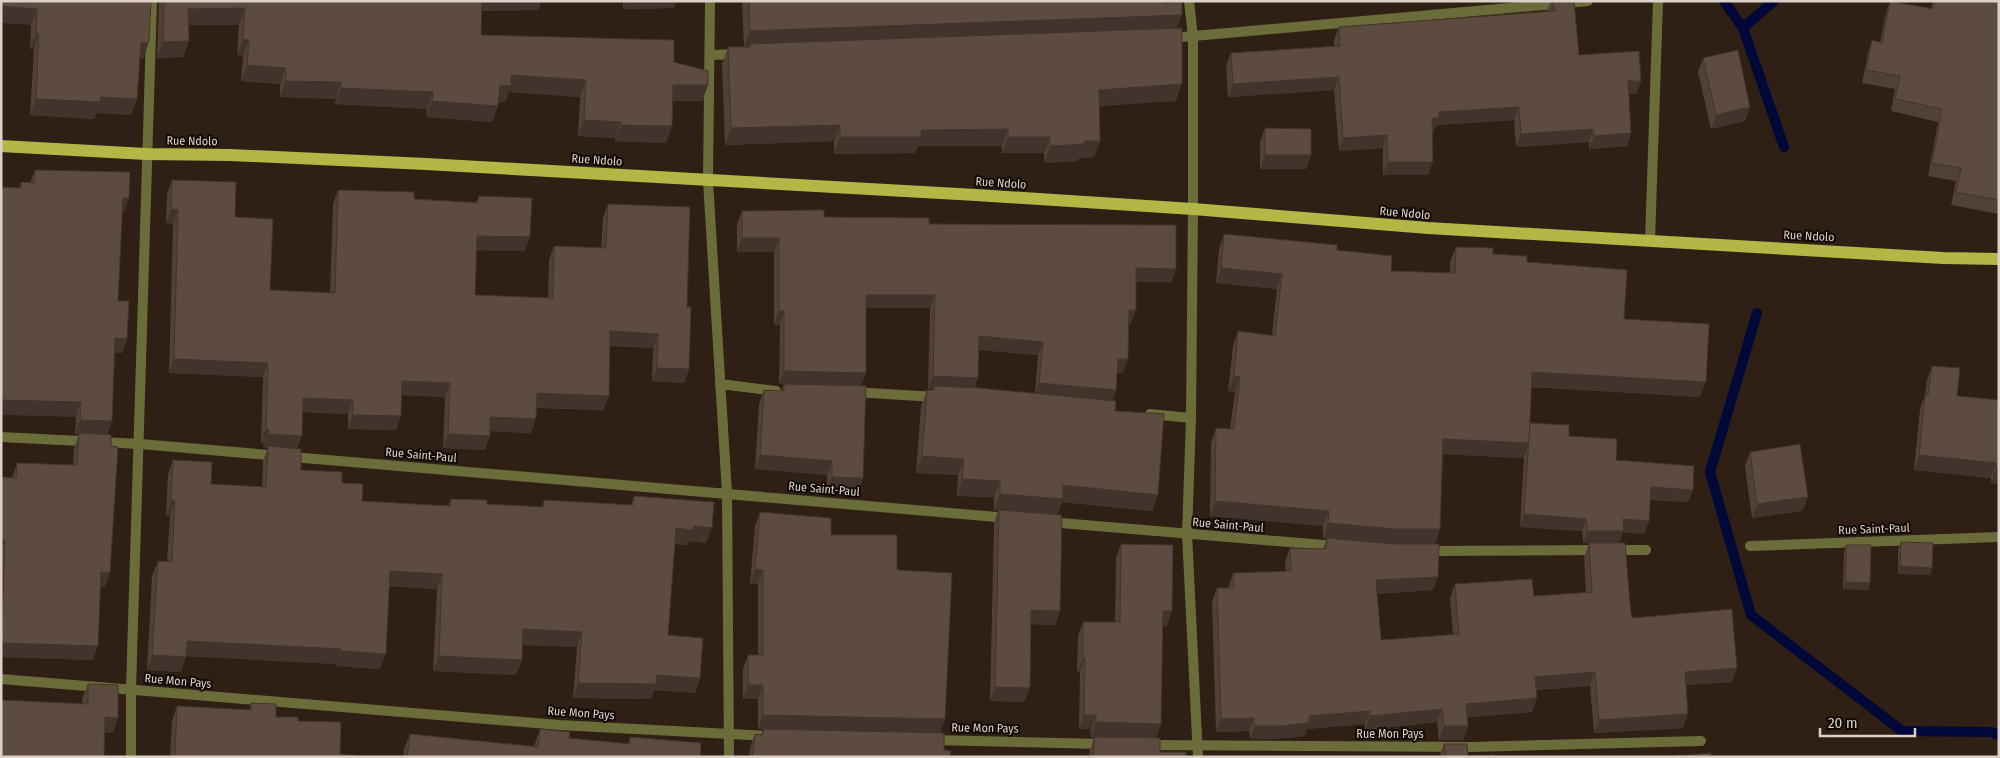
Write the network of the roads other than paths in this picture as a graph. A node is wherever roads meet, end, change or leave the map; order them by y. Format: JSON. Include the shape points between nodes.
{"nodes":[{"id":1,"x":152,"y":1,"type":"edge"},
{"id":2,"x":710,"y":1,"type":"edge"},
{"id":3,"x":1189,"y":1,"type":"edge"},
{"id":4,"x":1588,"y":1,"type":"edge"},
{"id":5,"x":1658,"y":1,"type":"edge"},
{"id":6,"x":1193,"y":37,"type":"junction"},
{"id":7,"x":1163,"y":38,"type":"edge"},
{"id":8,"x":749,"y":54,"type":"edge"},
{"id":9,"x":711,"y":55,"type":"junction"},
{"id":10,"x":1,"y":146,"type":"edge"},
{"id":11,"x":146,"y":154,"type":"junction"},
{"id":12,"x":708,"y":181,"type":"junction"},
{"id":13,"x":1193,"y":209,"type":"junction"},
{"id":14,"x":1650,"y":241,"type":"junction"},
{"id":15,"x":1999,"y":259,"type":"edge"},
{"id":16,"x":720,"y":384,"type":"junction"},
{"id":17,"x":785,"y":392,"type":"edge"},
{"id":18,"x":843,"y":392,"type":"edge"},
{"id":19,"x":950,"y":398,"type":"edge"},
{"id":20,"x":1143,"y":414,"type":"edge"},
{"id":21,"x":1191,"y":418,"type":"junction"},
{"id":22,"x":1,"y":437,"type":"edge"},
{"id":23,"x":140,"y":444,"type":"junction"},
{"id":24,"x":726,"y":493,"type":"junction"},
{"id":25,"x":1021,"y":519,"type":"edge"},
{"id":26,"x":1040,"y":521,"type":"edge"},
{"id":27,"x":1187,"y":534,"type":"junction"},
{"id":28,"x":1999,"y":537,"type":"edge"},
{"id":29,"x":1750,"y":546,"type":"dead end"},
{"id":30,"x":1351,"y":548,"type":"edge"},
{"id":31,"x":1646,"y":550,"type":"dead end"},
{"id":32,"x":1419,"y":551,"type":"edge"},
{"id":33,"x":1,"y":679,"type":"edge"},
{"id":34,"x":131,"y":689,"type":"junction"},
{"id":35,"x":728,"y":735,"type":"junction"},
{"id":36,"x":778,"y":736,"type":"edge"},
{"id":37,"x":918,"y":739,"type":"edge"},
{"id":38,"x":1701,"y":741,"type":"dead end"},
{"id":39,"x":1117,"y":744,"type":"edge"},
{"id":40,"x":1137,"y":744,"type":"edge"},
{"id":41,"x":1197,"y":746,"type":"junction"},
{"id":42,"x":131,"y":757,"type":"edge"},
{"id":43,"x":729,"y":757,"type":"edge"},
{"id":44,"x":1198,"y":757,"type":"edge"}],
"edges":[{"from":1,"to":11,"type":"street"},
{"from":2,"to":9,"type":"street"},
{"from":3,"to":6,"type":"street"},
{"from":4,"to":6,"type":"street"},
{"from":5,"to":14,"type":"street"},
{"from":6,"to":7,"type":"street"},
{"from":6,"to":13,"type":"street"},
{"from":8,"to":9,"type":"street"},
{"from":9,"to":12,"type":"street"},
{"from":10,"to":11,"type":"main road","name":"Rue Ndolo"},
{"from":11,"to":12,"type":"main road","name":"Rue Ndolo","via":[[416,163]]},
{"from":11,"to":23,"type":"street"},
{"from":12,"to":13,"type":"main road","name":"Rue Ndolo"},
{"from":12,"to":16,"type":"street"},
{"from":13,"to":14,"type":"main road","name":"Rue Ndolo","via":[[1428,228]]},
{"from":13,"to":21,"type":"street"},
{"from":14,"to":15,"type":"main road","name":"Rue Ndolo"},
{"from":16,"to":17,"type":"street"},
{"from":16,"to":24,"type":"street"},
{"from":18,"to":19,"type":"street"},
{"from":20,"to":21,"type":"street"},
{"from":21,"to":27,"type":"street"},
{"from":22,"to":23,"type":"street","name":"Rue Saint-Paul"},
{"from":23,"to":24,"type":"street","name":"Rue Saint-Paul"},
{"from":23,"to":34,"type":"street"},
{"from":24,"to":25,"type":"street","name":"Rue Saint-Paul"},
{"from":24,"to":35,"type":"street"},
{"from":26,"to":27,"type":"street","name":"Rue Saint-Paul"},
{"from":27,"to":30,"type":"street","name":"Rue Saint-Paul"},
{"from":27,"to":41,"type":"street"},
{"from":28,"to":29,"type":"street","name":"Rue Saint-Paul"},
{"from":31,"to":32,"type":"street"},
{"from":33,"to":34,"type":"street","name":"Rue Mon Pays"},
{"from":34,"to":35,"type":"street","name":"Rue Mon Pays","via":[[549,724]]},
{"from":34,"to":42,"type":"street"},
{"from":35,"to":36,"type":"street","name":"Rue Mon Pays"},
{"from":35,"to":43,"type":"street"},
{"from":37,"to":39,"type":"street","name":"Rue Mon Pays"},
{"from":38,"to":41,"type":"street","name":"Rue Mon Pays","via":[[1470,747]]},
{"from":40,"to":41,"type":"street","name":"Rue Mon Pays"},
{"from":41,"to":44,"type":"street"}]}
